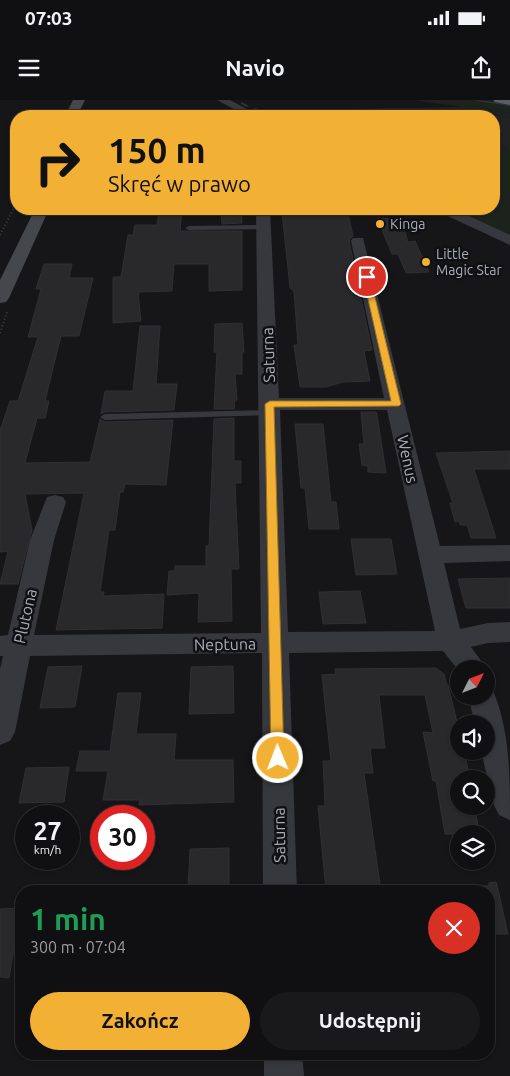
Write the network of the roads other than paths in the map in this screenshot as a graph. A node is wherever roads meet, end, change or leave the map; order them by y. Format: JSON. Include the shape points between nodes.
{"nodes":[{"id":1,"x":222,"y":100,"type":"edge"},
{"id":2,"x":499,"y":100,"type":"edge"},
{"id":3,"x":510,"y":102,"type":"edge"},
{"id":4,"x":242,"y":110,"type":"edge"},
{"id":5,"x":39,"y":215,"type":"edge"},
{"id":6,"x":456,"y":215,"type":"edge"},
{"id":7,"x":263,"y":218,"type":"edge"},
{"id":8,"x":190,"y":228,"type":"dead end"},
{"id":9,"x":358,"y":241,"type":"dead end"},
{"id":10,"x":510,"y":241,"type":"edge"},
{"id":11,"x":0,"y":298,"type":"edge"},
{"id":12,"x":396,"y":404,"type":"junction"},
{"id":13,"x":270,"y":408,"type":"junction"},
{"id":14,"x":105,"y":417,"type":"dead end"},
{"id":15,"x":55,"y":502,"type":"dead end"},
{"id":16,"x":510,"y":553,"type":"edge"},
{"id":17,"x":430,"y":555,"type":"junction"},
{"id":18,"x":510,"y":632,"type":"edge"},
{"id":19,"x":450,"y":641,"type":"junction"},
{"id":20,"x":276,"y":644,"type":"junction"},
{"id":21,"x":9,"y":646,"type":"edge"},
{"id":22,"x":466,"y":660,"type":"edge"},
{"id":23,"x":484,"y":705,"type":"edge"},
{"id":24,"x":0,"y":732,"type":"edge"},
{"id":25,"x":510,"y":806,"type":"edge"},
{"id":26,"x":280,"y":885,"type":"edge"},
{"id":27,"x":283,"y":1060,"type":"edge"},
{"id":28,"x":284,"y":1076,"type":"edge"}],
"edges":[{"from":1,"to":4,"type":"street"},
{"from":2,"to":3,"type":"highway"},
{"from":5,"to":11,"type":"main road"},
{"from":6,"to":10,"type":"street"},
{"from":7,"to":8,"type":"lane"},
{"from":7,"to":13,"type":"street","name":"Saturna"},
{"from":9,"to":12,"type":"street","name":"Wenus"},
{"from":12,"to":13,"type":"street"},
{"from":12,"to":17,"type":"street","name":"Wenus"},
{"from":13,"to":14,"type":"lane"},
{"from":13,"to":20,"type":"street","name":"Saturna"},
{"from":15,"to":21,"type":"street","name":"Plutona"},
{"from":16,"to":17,"type":"street"},
{"from":17,"to":19,"type":"street","name":"Wenus"},
{"from":18,"to":19,"type":"street","name":"Neptuna"},
{"from":19,"to":20,"type":"street","name":"Neptuna"},
{"from":19,"to":22,"type":"street","name":"Wenus"},
{"from":20,"to":21,"type":"street","name":"Neptuna"},
{"from":20,"to":26,"type":"street","name":"Saturna"},
{"from":21,"to":24,"type":"street","name":"Plutona"},
{"from":23,"to":25,"type":"street"},
{"from":27,"to":28,"type":"street"}]}
